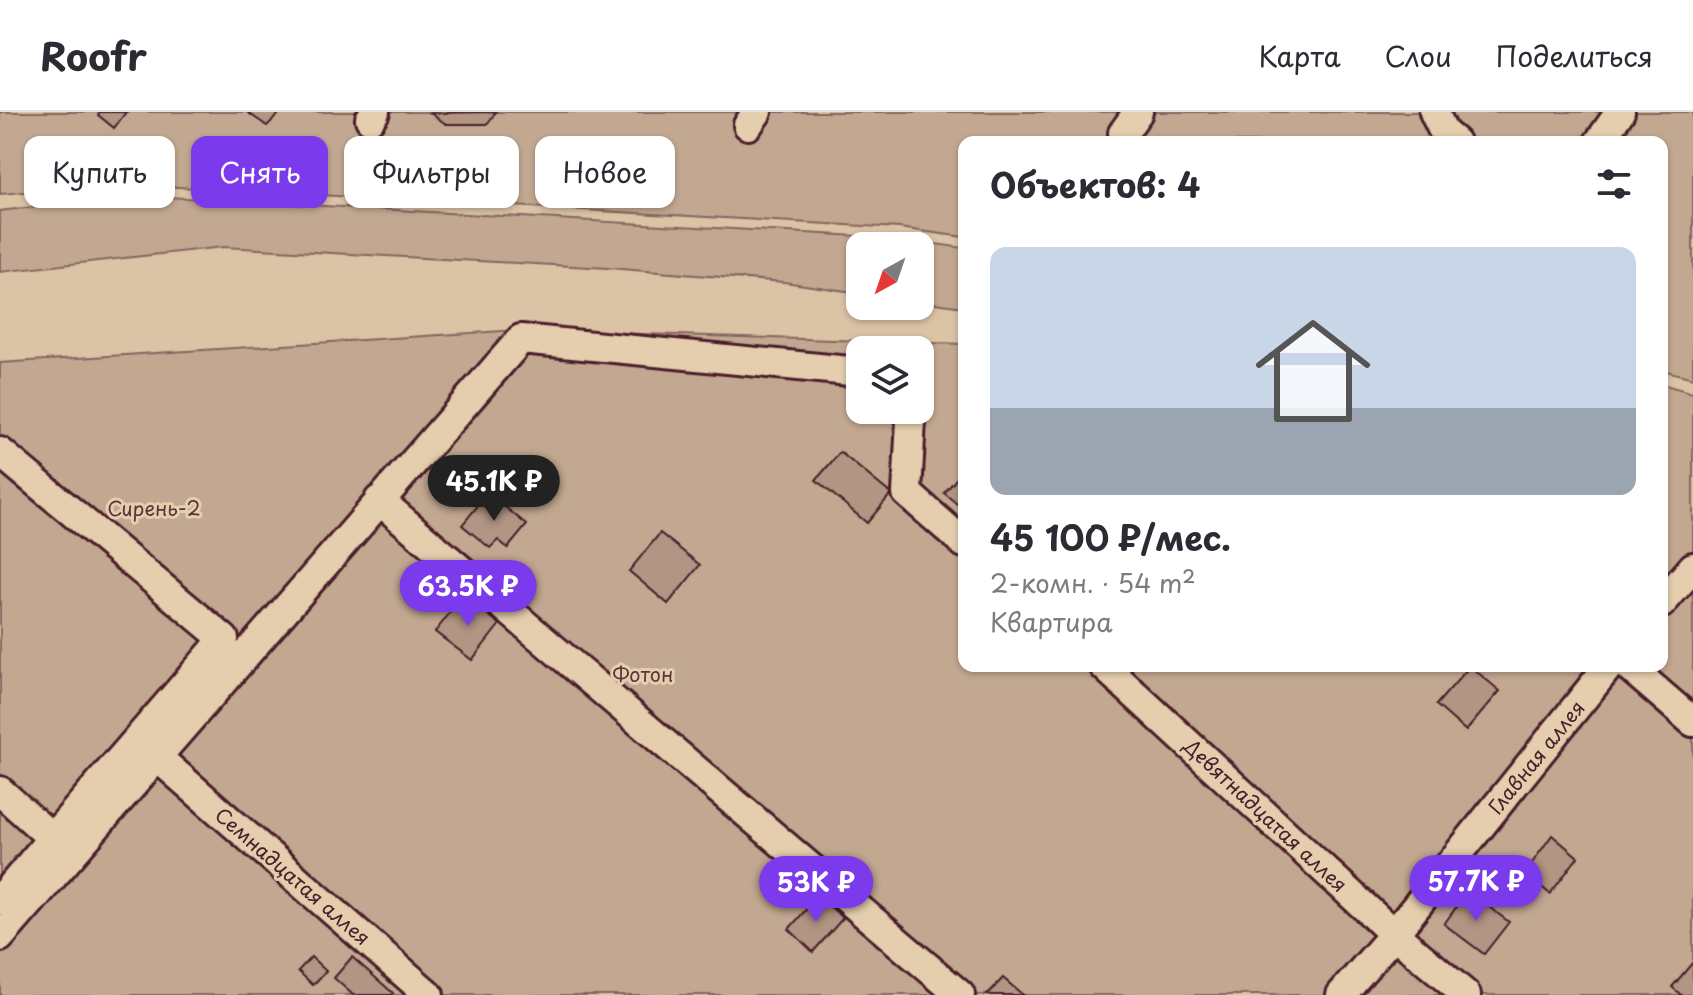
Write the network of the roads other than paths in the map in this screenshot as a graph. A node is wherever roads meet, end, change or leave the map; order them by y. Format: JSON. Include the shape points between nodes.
{"nodes":[{"id":1,"x":1434,"y":112,"type":"edge"},
{"id":2,"x":1620,"y":112,"type":"edge"},
{"id":3,"x":1448,"y":136,"type":"edge"},
{"id":4,"x":1603,"y":136,"type":"edge"},
{"id":5,"x":846,"y":371,"type":"edge"},
{"id":6,"x":911,"y":424,"type":"edge"},
{"id":7,"x":0,"y":452,"type":"edge"},
{"id":8,"x":379,"y":500,"type":"junction"},
{"id":9,"x":958,"y":538,"type":"edge"},
{"id":10,"x":1693,"y":567,"type":"edge"},
{"id":11,"x":1668,"y":596,"type":"edge"},
{"id":12,"x":1110,"y":672,"type":"edge"},
{"id":13,"x":1604,"y":672,"type":"edge"},
{"id":14,"x":1635,"y":672,"type":"edge"},
{"id":15,"x":1693,"y":722,"type":"edge"},
{"id":16,"x":157,"y":757,"type":"junction"},
{"id":17,"x":0,"y":791,"type":"edge"},
{"id":18,"x":52,"y":838,"type":"junction"},
{"id":19,"x":0,"y":900,"type":"edge"},
{"id":20,"x":1394,"y":934,"type":"junction"},
{"id":21,"x":0,"y":937,"type":"edge"},
{"id":22,"x":429,"y":995,"type":"edge"},
{"id":23,"x":960,"y":995,"type":"edge"},
{"id":24,"x":1341,"y":995,"type":"edge"},
{"id":25,"x":1466,"y":995,"type":"edge"}],
"edges":[{"from":1,"to":3,"type":"street"},
{"from":2,"to":4,"type":"street"},
{"from":5,"to":8,"type":"street","via":[[521,339]]},
{"from":6,"to":9,"type":"street","via":[[907,493]]},
{"from":7,"to":18,"type":"street","via":[[224,639]]},
{"from":8,"to":16,"type":"street"},
{"from":8,"to":23,"type":"street"},
{"from":10,"to":11,"type":"street"},
{"from":12,"to":20,"type":"street","name":"Девятнадцатая аллея"},
{"from":13,"to":20,"type":"street","name":"Главная аллея"},
{"from":14,"to":15,"type":"street"},
{"from":16,"to":21,"type":"street"},
{"from":16,"to":22,"type":"street","name":"Семнадцатая аллея"},
{"from":17,"to":18,"type":"street"},
{"from":18,"to":19,"type":"street"},
{"from":20,"to":24,"type":"street","name":"Главная аллея"},
{"from":20,"to":25,"type":"street","name":"Девятнадцатая аллея"}]}
